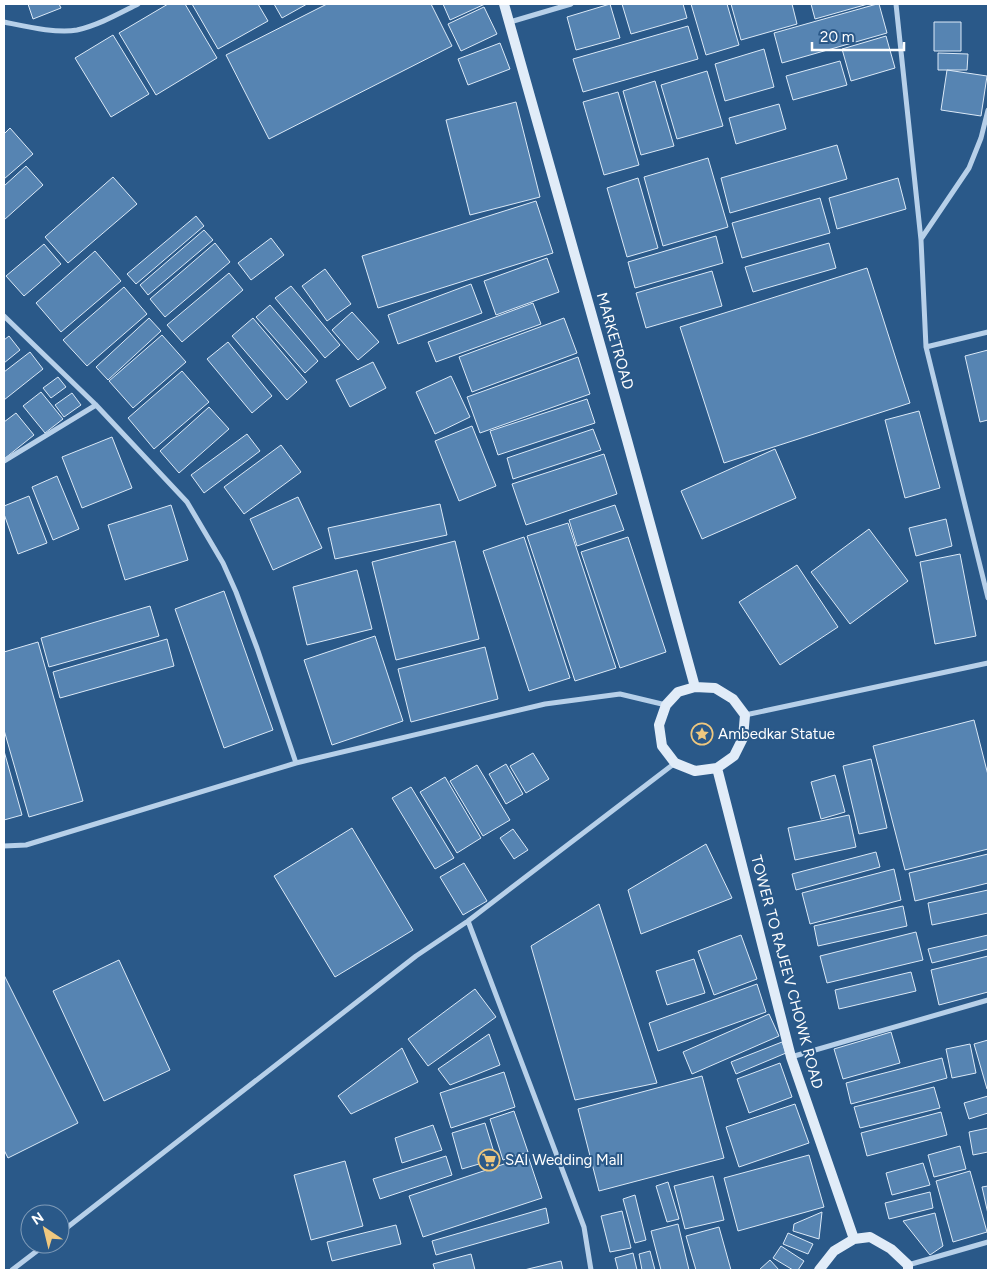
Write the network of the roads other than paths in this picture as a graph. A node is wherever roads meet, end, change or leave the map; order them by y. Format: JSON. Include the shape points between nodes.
{"nodes":[{"id":1,"x":138,"y":4,"type":"edge"},
{"id":2,"x":504,"y":4,"type":"edge"},
{"id":3,"x":570,"y":4,"type":"edge"},
{"id":4,"x":896,"y":4,"type":"edge"},
{"id":5,"x":4,"y":22,"type":"edge"},
{"id":6,"x":509,"y":22,"type":"junction"},
{"id":7,"x":988,"y":110,"type":"edge"},
{"id":8,"x":921,"y":240,"type":"junction"},
{"id":9,"x":4,"y":316,"type":"edge"},
{"id":10,"x":988,"y":332,"type":"edge"},
{"id":11,"x":926,"y":347,"type":"junction"},
{"id":12,"x":96,"y":405,"type":"junction"},
{"id":13,"x":4,"y":461,"type":"edge"},
{"id":14,"x":988,"y":598,"type":"edge"},
{"id":15,"x":988,"y":663,"type":"edge"},
{"id":16,"x":694,"y":687,"type":"junction"},
{"id":17,"x":666,"y":705,"type":"junction"},
{"id":18,"x":745,"y":714,"type":"junction"},
{"id":19,"x":296,"y":763,"type":"junction"},
{"id":20,"x":675,"y":763,"type":"junction"},
{"id":21,"x":717,"y":768,"type":"junction"},
{"id":22,"x":4,"y":846,"type":"edge"},
{"id":23,"x":468,"y":921,"type":"junction"},
{"id":24,"x":988,"y":1000,"type":"edge"},
{"id":25,"x":791,"y":1057,"type":"junction"},
{"id":26,"x":70,"y":1225,"type":"edge"},
{"id":27,"x":854,"y":1239,"type":"junction"},
{"id":28,"x":988,"y":1242,"type":"edge"},
{"id":29,"x":33,"y":1254,"type":"edge"},
{"id":30,"x":908,"y":1268,"type":"edge"},
{"id":31,"x":12,"y":1270,"type":"edge"},
{"id":32,"x":591,"y":1270,"type":"edge"},
{"id":33,"x":819,"y":1270,"type":"edge"}],
"edges":[{"from":1,"to":5,"type":"street","via":[[97,24],[75,30],[50,30]]},
{"from":2,"to":6,"type":"street","name":"MARKETROAD"},
{"from":3,"to":6,"type":"street"},
{"from":4,"to":8,"type":"street"},
{"from":6,"to":16,"type":"street","name":"MARKETROAD"},
{"from":7,"to":8,"type":"street","via":[[969,168]]},
{"from":8,"to":11,"type":"street"},
{"from":9,"to":12,"type":"street"},
{"from":10,"to":11,"type":"street"},
{"from":11,"to":14,"type":"street"},
{"from":12,"to":13,"type":"street"},
{"from":12,"to":19,"type":"street","via":[[187,502],[223,563],[257,648]]},
{"from":15,"to":18,"type":"street"},
{"from":16,"to":17,"type":"street","via":[[678,692]]},
{"from":16,"to":18,"type":"street","via":[[716,688],[733,699]]},
{"from":17,"to":19,"type":"street","via":[[620,694],[545,704]]},
{"from":17,"to":20,"type":"street","via":[[659,725],[662,746]]},
{"from":18,"to":21,"type":"street","via":[[743,738],[734,756]]},
{"from":19,"to":22,"type":"street","via":[[26,845]]},
{"from":20,"to":21,"type":"street","via":[[695,771]]},
{"from":20,"to":23,"type":"street"},
{"from":21,"to":25,"type":"street","name":"TOWER TO RAJEEV CHOWK ROAD"},
{"from":23,"to":26,"type":"street","via":[[416,956]]},
{"from":23,"to":32,"type":"street","via":[[584,1226]]},
{"from":24,"to":25,"type":"street"},
{"from":25,"to":27,"type":"street","name":"TOWER TO RAJEEV CHOWK ROAD"},
{"from":27,"to":30,"type":"street","via":[[870,1237],[891,1249]]},
{"from":27,"to":33,"type":"street","via":[[834,1251]]},
{"from":28,"to":30,"type":"street"},
{"from":29,"to":31,"type":"street"}]}
